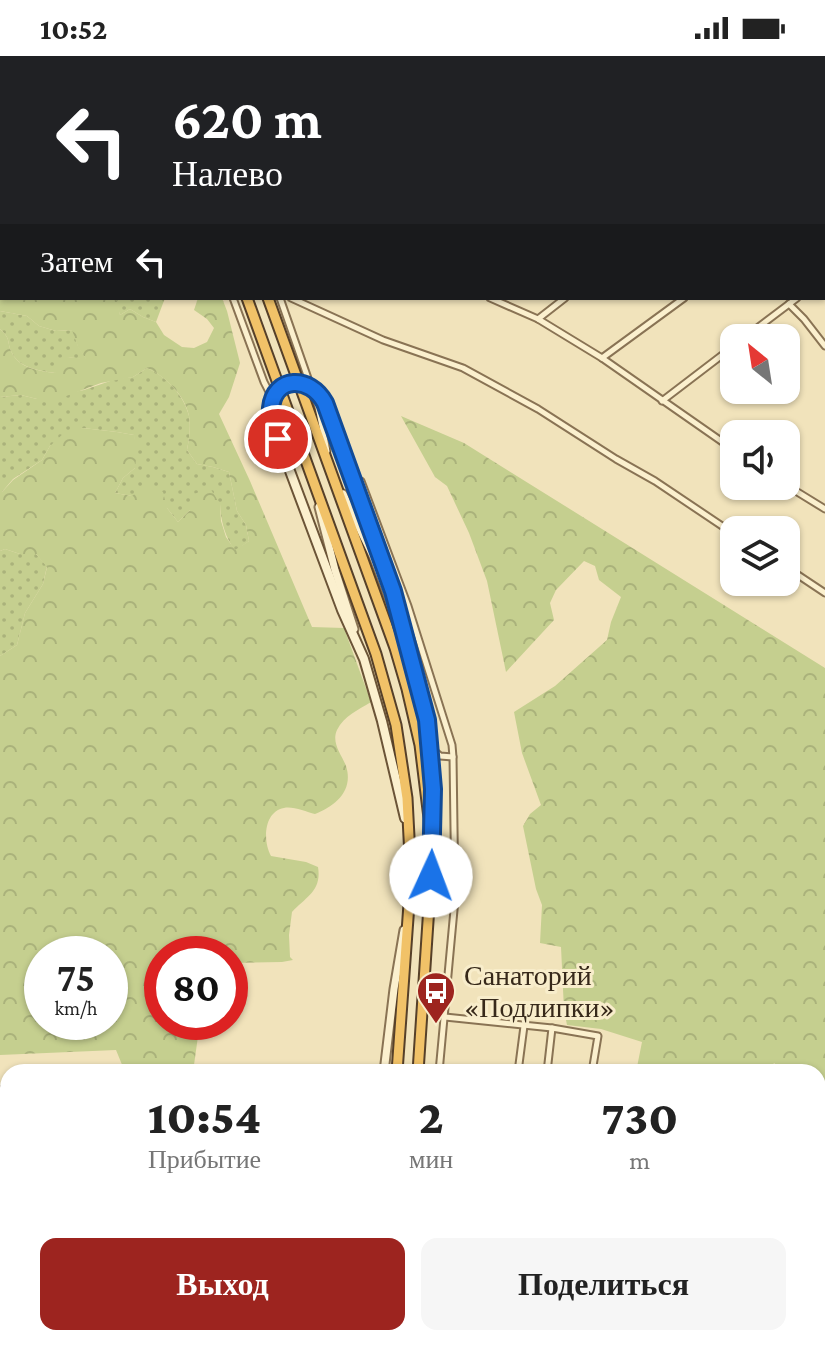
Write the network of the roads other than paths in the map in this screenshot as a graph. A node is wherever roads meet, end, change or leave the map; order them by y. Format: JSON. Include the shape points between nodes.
{"nodes":[{"id":1,"x":234,"y":300,"type":"edge"},
{"id":2,"x":248,"y":300,"type":"edge"},
{"id":3,"x":269,"y":300,"type":"edge"},
{"id":4,"x":281,"y":300,"type":"edge"},
{"id":5,"x":290,"y":300,"type":"edge"},
{"id":6,"x":294,"y":300,"type":"edge"},
{"id":7,"x":495,"y":300,"type":"edge"},
{"id":8,"x":562,"y":300,"type":"edge"},
{"id":9,"x":681,"y":300,"type":"edge"},
{"id":10,"x":794,"y":300,"type":"edge"},
{"id":11,"x":789,"y":304,"type":"junction"},
{"id":12,"x":284,"y":308,"type":"junction"},
{"id":13,"x":538,"y":319,"type":"junction"},
{"id":14,"x":763,"y":324,"type":"edge"},
{"id":15,"x":825,"y":346,"type":"edge"},
{"id":16,"x":720,"y":357,"type":"edge"},
{"id":17,"x":602,"y":358,"type":"junction"},
{"id":18,"x":662,"y":401,"type":"junction"},
{"id":19,"x":720,"y":440,"type":"edge"},
{"id":20,"x":331,"y":468,"type":"junction"},
{"id":21,"x":310,"y":472,"type":"junction"},
{"id":22,"x":335,"y":478,"type":"junction"},
{"id":23,"x":361,"y":481,"type":"dead end"},
{"id":24,"x":315,"y":485,"type":"junction"},
{"id":25,"x":800,"y":494,"type":"edge"},
{"id":26,"x":825,"y":509,"type":"edge"},
{"id":27,"x":720,"y":525,"type":"edge"},
{"id":28,"x":800,"y":576,"type":"edge"},
{"id":29,"x":825,"y":593,"type":"edge"},
{"id":30,"x":405,"y":639,"type":"junction"},
{"id":31,"x":364,"y":659,"type":"junction"},
{"id":32,"x":430,"y":744,"type":"junction"},
{"id":33,"x":453,"y":757,"type":"junction"},
{"id":34,"x":433,"y":771,"type":"junction"},
{"id":35,"x":410,"y":838,"type":"junction"},
{"id":36,"x":431,"y":857,"type":"junction"},
{"id":37,"x":410,"y":901,"type":"junction"},
{"id":38,"x":445,"y":1017,"type":"junction"},
{"id":39,"x":524,"y":1026,"type":"junction"},
{"id":40,"x":552,"y":1028,"type":"junction"},
{"id":41,"x":385,"y":1064,"type":"edge"},
{"id":42,"x":398,"y":1064,"type":"edge"},
{"id":43,"x":418,"y":1064,"type":"edge"},
{"id":44,"x":440,"y":1064,"type":"edge"},
{"id":45,"x":519,"y":1064,"type":"edge"},
{"id":46,"x":548,"y":1064,"type":"edge"},
{"id":47,"x":593,"y":1064,"type":"edge"}],
"edges":[{"from":1,"to":21,"type":"street","via":[[264,382]]},
{"from":2,"to":21,"type":"highway"},
{"from":3,"to":20,"type":"highway"},
{"from":4,"to":12,"type":"street"},
{"from":5,"to":12,"type":"street"},
{"from":6,"to":27,"type":"street","via":[[463,368],[538,409]]},
{"from":7,"to":13,"type":"street"},
{"from":8,"to":13,"type":"street"},
{"from":9,"to":17,"type":"street"},
{"from":10,"to":11,"type":"street"},
{"from":11,"to":14,"type":"street"},
{"from":11,"to":15,"type":"street"},
{"from":12,"to":20,"type":"street","via":[[318,407]]},
{"from":13,"to":17,"type":"street"},
{"from":16,"to":18,"type":"street"},
{"from":17,"to":18,"type":"street"},
{"from":18,"to":19,"type":"street"},
{"from":20,"to":22,"type":"highway"},
{"from":21,"to":24,"type":"highway"},
{"from":22,"to":30,"type":"street"},
{"from":22,"to":36,"type":"highway","via":[[407,689],[427,786]]},
{"from":23,"to":33,"type":"street","via":[[422,648]]},
{"from":24,"to":31,"type":"street"},
{"from":24,"to":35,"type":"highway","via":[[387,690]]},
{"from":25,"to":26,"type":"street"},
{"from":28,"to":29,"type":"street"},
{"from":30,"to":31,"type":"main road","bridge":true,"via":[[325,403],[315,388],[286,385],[271,406],[273,424]]},
{"from":30,"to":32,"type":"main road"},
{"from":31,"to":35,"type":"main road"},
{"from":32,"to":33,"type":"street","via":[[440,756]]},
{"from":32,"to":34,"type":"main road"},
{"from":33,"to":34,"type":"street"},
{"from":33,"to":38,"type":"street","via":[[455,899]]},
{"from":34,"to":36,"type":"main road"},
{"from":35,"to":37,"type":"highway"},
{"from":36,"to":43,"type":"highway"},
{"from":37,"to":41,"type":"street"},
{"from":37,"to":42,"type":"highway"},
{"from":38,"to":39,"type":"street"},
{"from":38,"to":44,"type":"street"},
{"from":39,"to":40,"type":"street"},
{"from":39,"to":45,"type":"street"},
{"from":40,"to":46,"type":"street"},
{"from":40,"to":47,"type":"street","via":[[598,1036]]}]}
